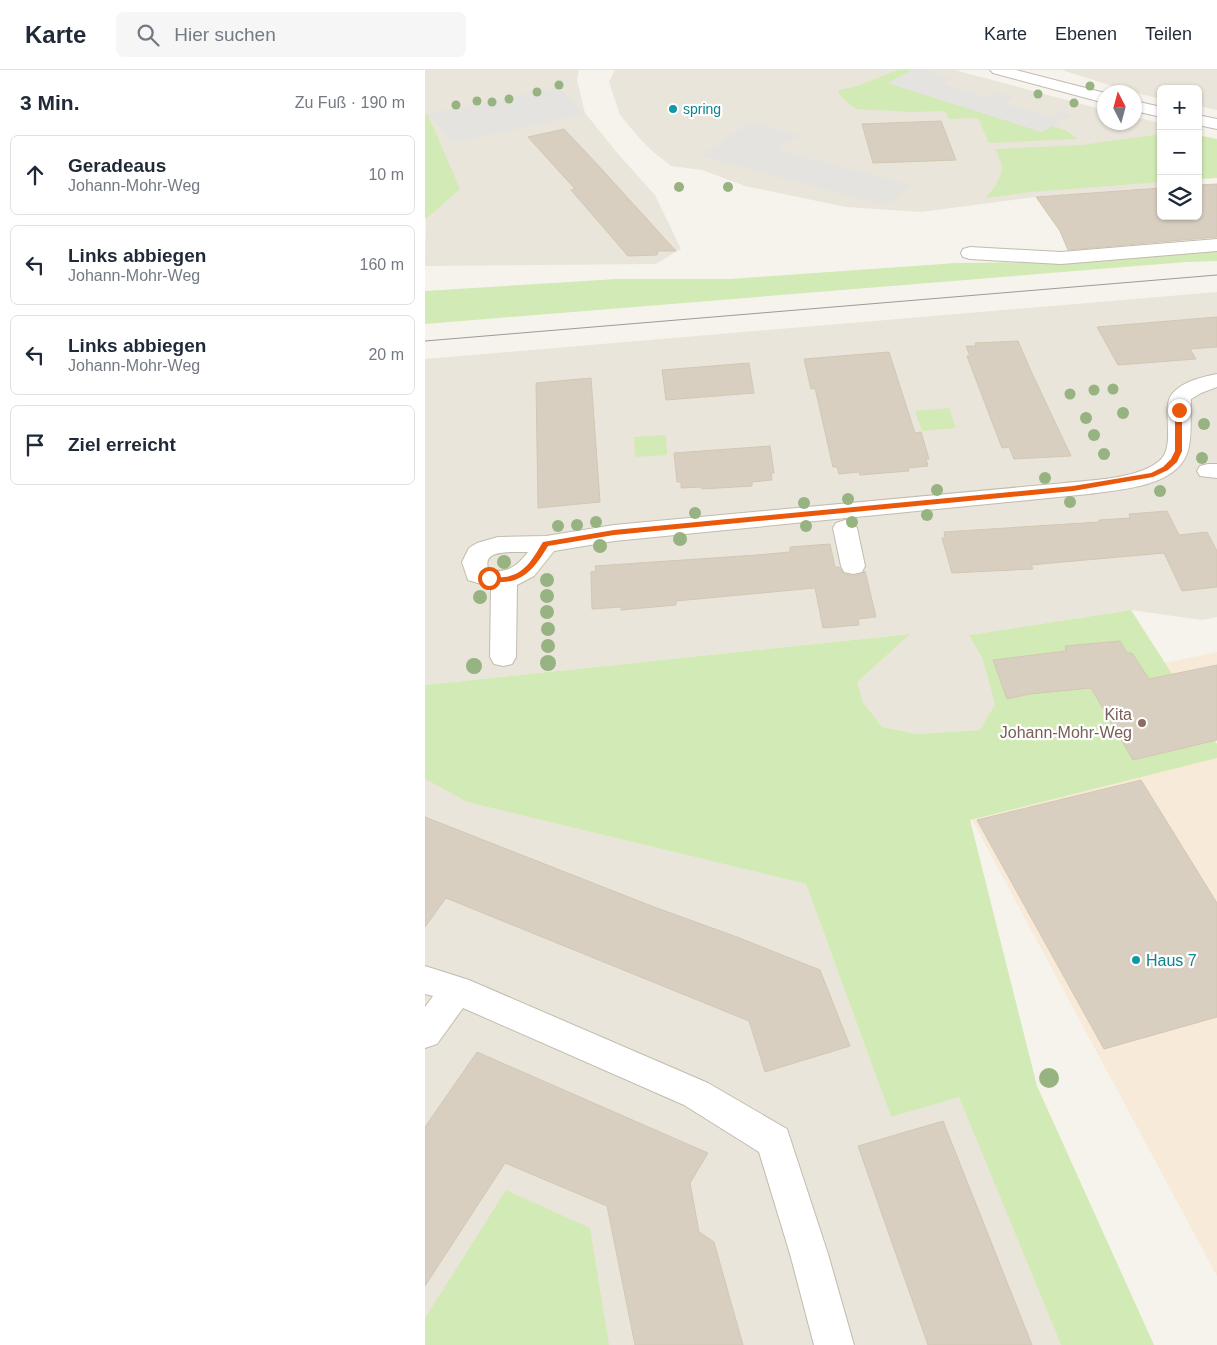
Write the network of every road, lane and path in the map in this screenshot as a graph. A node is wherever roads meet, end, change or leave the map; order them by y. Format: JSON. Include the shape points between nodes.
{"nodes":[{"id":1,"x":999,"y":70,"type":"edge"},
{"id":2,"x":1097,"y":96,"type":"edge"},
{"id":3,"x":1142,"y":108,"type":"edge"},
{"id":4,"x":1157,"y":111,"type":"edge"},
{"id":5,"x":1202,"y":121,"type":"edge"},
{"id":6,"x":1217,"y":124,"type":"edge"},
{"id":7,"x":1217,"y":246,"type":"edge"},
{"id":8,"x":970,"y":253,"type":"dead end"},
{"id":9,"x":1217,"y":380,"type":"edge"},
{"id":10,"x":845,"y":528,"type":"dead end"},
{"id":11,"x":546,"y":544,"type":"junction"},
{"id":12,"x":853,"y":566,"type":"dead end"},
{"id":13,"x":504,"y":580,"type":"junction"},
{"id":14,"x":503,"y":657,"type":"dead end"},
{"id":15,"x":441,"y":985,"type":"edge"},
{"id":16,"x":425,"y":1033,"type":"edge"},
{"id":17,"x":833,"y":1345,"type":"edge"}],
"edges":[{"from":1,"to":2,"type":"street"},
{"from":3,"to":4,"type":"street"},
{"from":5,"to":6,"type":"street"},
{"from":7,"to":8,"type":"street","via":[[1061,258]]},
{"from":9,"to":11,"type":"street","via":[[1193,388],[1181,397],[1179,451],[1174,460],[1153,475],[1073,488],[647,529]]},
{"from":10,"to":12,"type":"street"},
{"from":11,"to":13,"type":"street","via":[[521,575]]},
{"from":11,"to":13,"type":"street","via":[[506,543],[479,553],[474,561],[477,574]]},
{"from":13,"to":14,"type":"street"},
{"from":15,"to":16,"type":"street"},
{"from":15,"to":17,"type":"street","via":[[697,1094],[774,1141]]}]}
